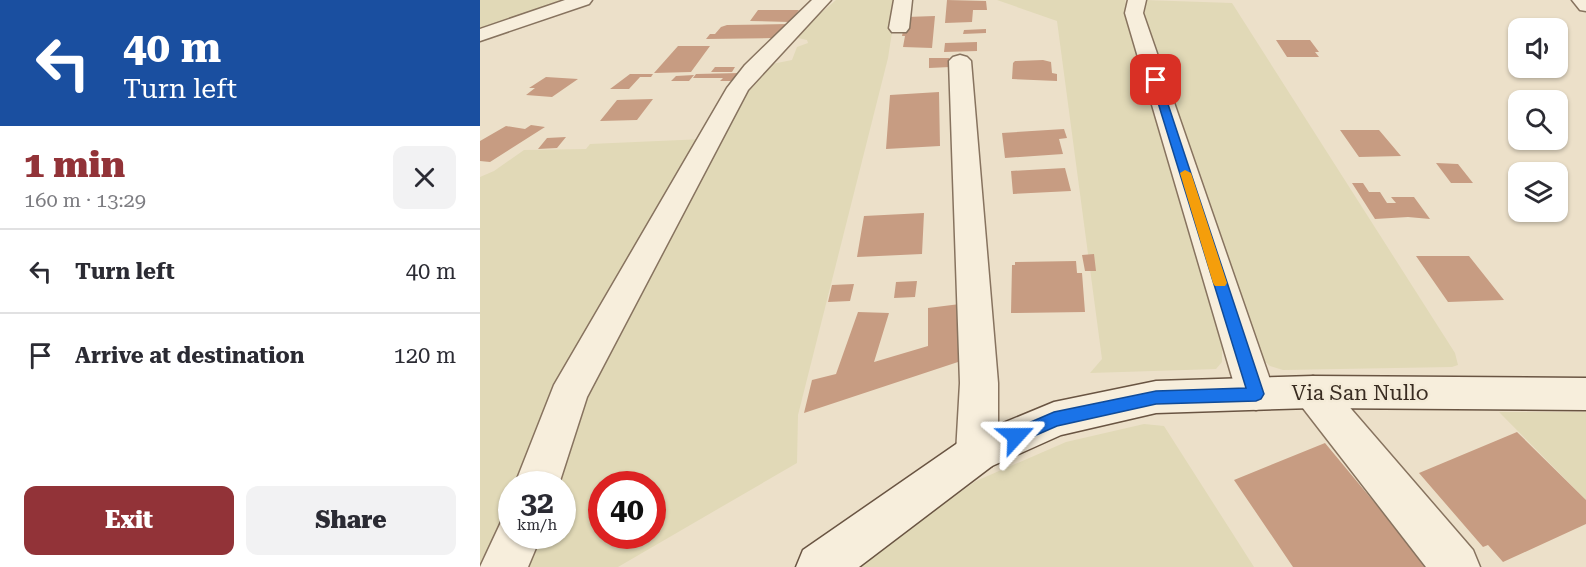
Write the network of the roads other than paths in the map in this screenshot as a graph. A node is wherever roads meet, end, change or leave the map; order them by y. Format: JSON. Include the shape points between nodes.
{"nodes":[{"id":1,"x":583,"y":0,"type":"edge"},
{"id":2,"x":822,"y":0,"type":"edge"},
{"id":3,"x":903,"y":0,"type":"edge"},
{"id":4,"x":1137,"y":0,"type":"edge"},
{"id":5,"x":1581,"y":0,"type":"edge"},
{"id":6,"x":1586,"y":6,"type":"edge"},
{"id":7,"x":899,"y":28,"type":"dead end"},
{"id":8,"x":480,"y":35,"type":"edge"},
{"id":9,"x":960,"y":61,"type":"dead end"},
{"id":10,"x":1313,"y":392,"type":"junction"},
{"id":11,"x":1256,"y":394,"type":"junction"},
{"id":12,"x":1586,"y":394,"type":"edge"},
{"id":13,"x":977,"y":453,"type":"junction"},
{"id":14,"x":542,"y":471,"type":"edge"},
{"id":15,"x":512,"y":549,"type":"edge"},
{"id":16,"x":504,"y":567,"type":"edge"},
{"id":17,"x":820,"y":567,"type":"edge"},
{"id":18,"x":1456,"y":567,"type":"edge"}],
"edges":[{"from":1,"to":8,"type":"street"},
{"from":2,"to":14,"type":"street","via":[[738,88],[568,396]]},
{"from":3,"to":7,"type":"street"},
{"from":4,"to":11,"type":"street","via":[[1134,13]]},
{"from":5,"to":6,"type":"street"},
{"from":9,"to":13,"type":"street","via":[[979,383]]},
{"from":10,"to":11,"type":"street","name":"Via San Nullo"},
{"from":10,"to":12,"type":"street","name":"Via San Nullo"},
{"from":10,"to":18,"type":"street"},
{"from":11,"to":13,"type":"street","name":"Via San Nullo","via":[[1156,397],[1054,419]]},
{"from":13,"to":17,"type":"street","name":"Via San Nullo"},
{"from":15,"to":16,"type":"street"}]}
